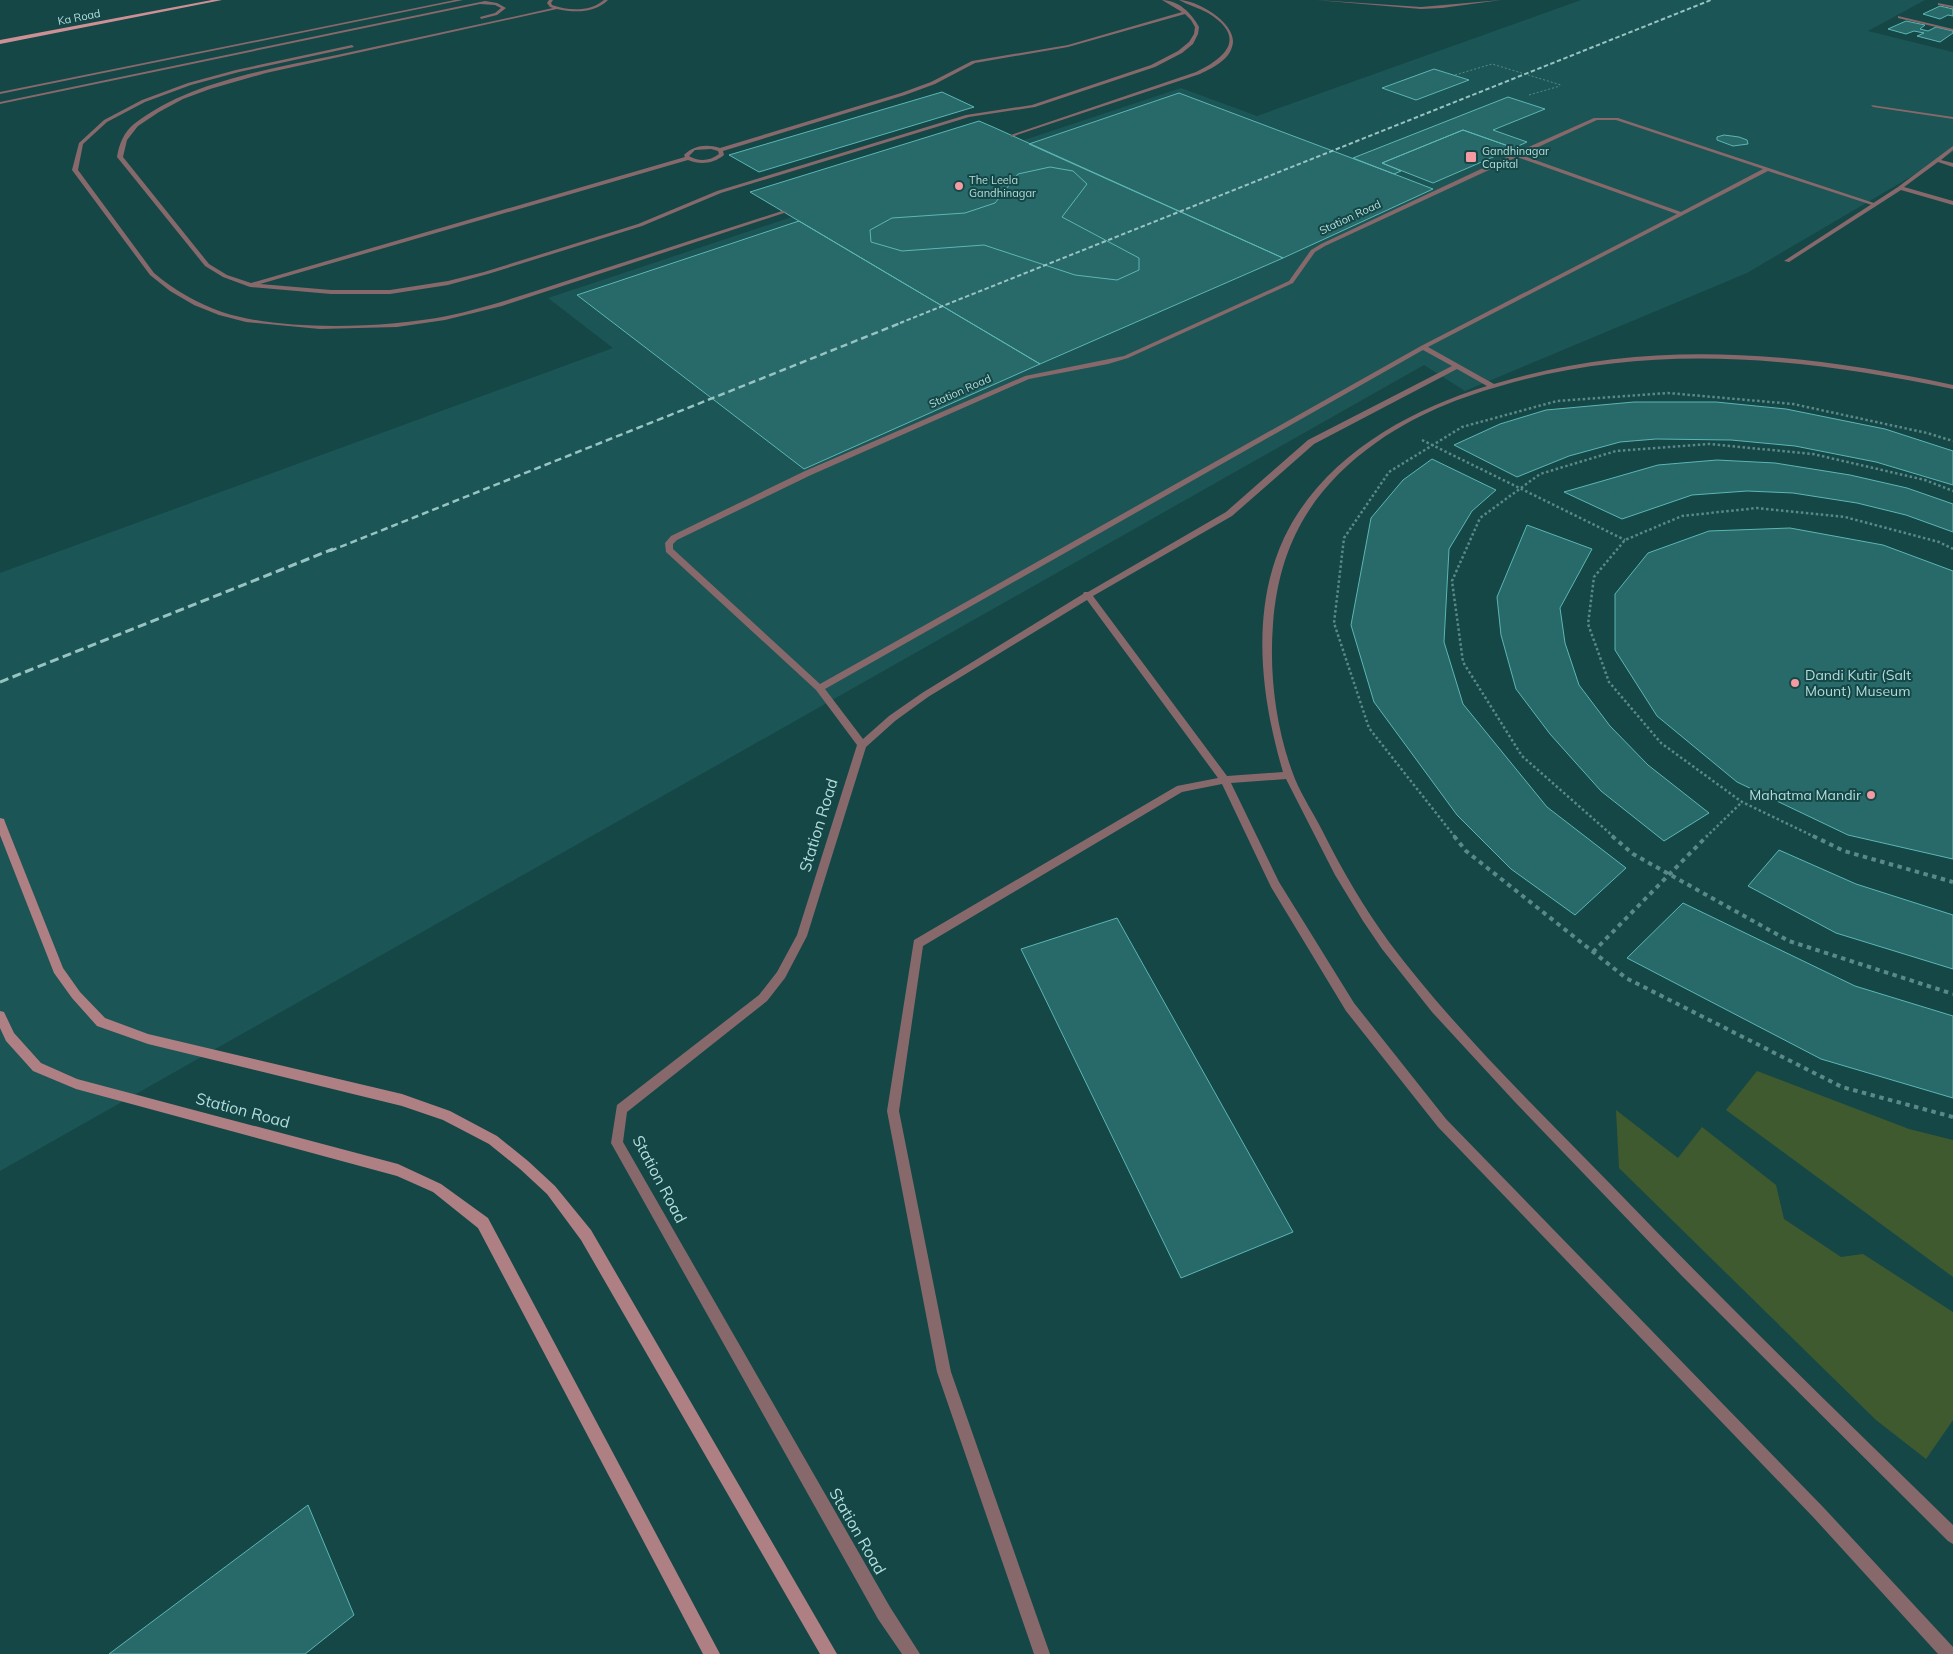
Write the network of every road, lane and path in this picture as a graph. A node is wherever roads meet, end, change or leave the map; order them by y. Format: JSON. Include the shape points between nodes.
{"nodes":[{"id":1,"x":220,"y":0,"type":"edge"},
{"id":2,"x":461,"y":0,"type":"edge"},
{"id":3,"x":496,"y":0,"type":"edge"},
{"id":4,"x":550,"y":0,"type":"edge"},
{"id":5,"x":606,"y":0,"type":"edge"},
{"id":6,"x":1164,"y":0,"type":"edge"},
{"id":7,"x":1181,"y":0,"type":"edge"},
{"id":8,"x":1318,"y":0,"type":"edge"},
{"id":9,"x":1499,"y":0,"type":"edge"},
{"id":10,"x":198,"y":2,"type":"edge"},
{"id":11,"x":480,"y":3,"type":"junction"},
{"id":12,"x":1939,"y":4,"type":"dead end"},
{"id":13,"x":1953,"y":7,"type":"edge"},
{"id":14,"x":558,"y":8,"type":"junction"},
{"id":15,"x":1186,"y":12,"type":"junction"},
{"id":16,"x":1899,"y":17,"type":"dead end"},
{"id":17,"x":1953,"y":30,"type":"edge"},
{"id":18,"x":0,"y":42,"type":"edge"},
{"id":19,"x":1455,"y":76,"type":"dead end"},
{"id":20,"x":0,"y":93,"type":"edge"},
{"id":21,"x":1529,"y":95,"type":"dead end"},
{"id":22,"x":0,"y":103,"type":"edge"},
{"id":23,"x":1873,"y":106,"type":"dead end"},
{"id":24,"x":1953,"y":118,"type":"edge"},
{"id":25,"x":1013,"y":136,"type":"dead end"},
{"id":26,"x":1953,"y":148,"type":"edge"},
{"id":27,"x":720,"y":150,"type":"junction"},
{"id":28,"x":1516,"y":155,"type":"junction"},
{"id":29,"x":688,"y":158,"type":"junction"},
{"id":30,"x":1936,"y":160,"type":"junction"},
{"id":31,"x":1953,"y":165,"type":"edge"},
{"id":32,"x":1768,"y":169,"type":"junction"},
{"id":33,"x":1900,"y":188,"type":"junction"},
{"id":34,"x":1953,"y":203,"type":"edge"},
{"id":35,"x":1874,"y":204,"type":"junction"},
{"id":36,"x":784,"y":212,"type":"dead end"},
{"id":37,"x":1680,"y":213,"type":"junction"},
{"id":38,"x":1787,"y":261,"type":"dead end"},
{"id":39,"x":250,"y":285,"type":"junction"},
{"id":40,"x":1423,"y":347,"type":"junction"},
{"id":41,"x":1457,"y":366,"type":"junction"},
{"id":42,"x":1493,"y":386,"type":"junction"},
{"id":43,"x":1953,"y":387,"type":"edge"},
{"id":44,"x":1953,"y":441,"type":"edge"},
{"id":45,"x":1434,"y":445,"type":"junction"},
{"id":46,"x":1520,"y":488,"type":"junction"},
{"id":47,"x":1953,"y":491,"type":"edge"},
{"id":48,"x":1625,"y":540,"type":"junction"},
{"id":49,"x":1953,"y":549,"type":"edge"},
{"id":50,"x":1087,"y":594,"type":"junction"},
{"id":51,"x":819,"y":688,"type":"junction"},
{"id":52,"x":862,"y":745,"type":"junction"},
{"id":53,"x":1289,"y":775,"type":"junction"},
{"id":54,"x":1225,"y":780,"type":"junction"},
{"id":55,"x":1742,"y":802,"type":"junction"},
{"id":56,"x":0,"y":822,"type":"edge"},
{"id":57,"x":1668,"y":874,"type":"junction"},
{"id":58,"x":1953,"y":882,"type":"edge"},
{"id":59,"x":1593,"y":952,"type":"junction"},
{"id":60,"x":1953,"y":994,"type":"edge"},
{"id":61,"x":0,"y":1016,"type":"edge"},
{"id":62,"x":1953,"y":1117,"type":"edge"},
{"id":63,"x":1953,"y":1536,"type":"edge"},
{"id":64,"x":712,"y":1654,"type":"edge"},
{"id":65,"x":829,"y":1654,"type":"edge"},
{"id":66,"x":912,"y":1654,"type":"edge"},
{"id":67,"x":1042,"y":1654,"type":"edge"},
{"id":68,"x":1949,"y":1654,"type":"edge"}],
"edges":[{"from":1,"to":10,"type":"main road","name":"Ka Road"},
{"from":2,"to":20,"type":"street"},
{"from":3,"to":11,"type":"street"},
{"from":4,"to":14,"type":"street","via":[[551,6]]},
{"from":5,"to":14,"type":"street","via":[[590,8]]},
{"from":6,"to":15,"type":"street"},
{"from":7,"to":25,"type":"street","via":[[1213,15],[1230,32],[1232,45],[1227,56],[1216,65]]},
{"from":8,"to":9,"type":"street","via":[[1422,8]]},
{"from":10,"to":18,"type":"main road","name":"Ka Road"},
{"from":11,"to":22,"type":"street"},
{"from":11,"to":36,"type":"street","via":[[504,8],[483,18],[235,72],[165,92],[102,123],[77,151],[73,162],[75,170],[160,282],[205,307],[245,320],[317,327],[392,325],[445,318],[557,286]]},
{"from":12,"to":13,"type":"street"},
{"from":14,"to":39,"type":"street","via":[[246,77],[175,102],[134,126],[121,144],[120,157],[207,265]]},
{"from":15,"to":27,"type":"street","via":[[1068,46],[974,62],[903,94]]},
{"from":15,"to":39,"type":"street","via":[[1197,28],[1191,43],[1153,66],[1033,106],[968,116],[719,192],[640,225],[486,273],[390,292],[331,292]]},
{"from":16,"to":17,"type":"street"},
{"from":19,"to":21,"type":"path","via":[[1492,64],[1561,85]]},
{"from":23,"to":24,"type":"street"},
{"from":26,"to":30,"type":"street"},
{"from":27,"to":29,"type":"street","via":[[698,148],[687,153]]},
{"from":27,"to":29,"type":"street","via":[[722,154],[713,160]]},
{"from":28,"to":32,"type":"street","via":[[1596,119],[1608,118]]},
{"from":28,"to":37,"type":"street"},
{"from":28,"to":51,"type":"street","name":"Station Road","via":[[1322,245],[1313,251],[1291,282],[1222,314],[1126,357],[1027,377],[808,473],[674,538],[669,543],[669,550]]},
{"from":29,"to":39,"type":"street"},
{"from":30,"to":31,"type":"street"},
{"from":30,"to":33,"type":"street"},
{"from":32,"to":35,"type":"street"},
{"from":32,"to":37,"type":"street"},
{"from":33,"to":34,"type":"street"},
{"from":33,"to":35,"type":"street"},
{"from":35,"to":38,"type":"street"},
{"from":37,"to":40,"type":"street"},
{"from":40,"to":41,"type":"street"},
{"from":40,"to":51,"type":"street"},
{"from":41,"to":42,"type":"street"},
{"from":41,"to":50,"type":"street","name":"Station Road","via":[[1311,442],[1229,514]]},
{"from":42,"to":43,"type":"street","via":[[1526,376],[1603,362],[1673,355],[1752,356],[1838,364]]},
{"from":42,"to":53,"type":"street","via":[[1463,395],[1394,427],[1362,448],[1344,464],[1291,532],[1272,587],[1266,638],[1269,691]]},
{"from":44,"to":45,"type":"path","via":[[1927,432],[1793,404],[1668,393],[1557,401],[1462,427]]},
{"from":45,"to":46,"type":"path"},
{"from":45,"to":59,"type":"path","via":[[1389,472],[1344,538],[1334,623],[1369,728],[1466,851]]},
{"from":46,"to":47,"type":"path","via":[[1540,474],[1616,451],[1709,444],[1813,454],[1925,480]]},
{"from":46,"to":48,"type":"path"},
{"from":46,"to":57,"type":"path","via":[[1480,518],[1452,581],[1463,662],[1522,756],[1633,854]]},
{"from":48,"to":49,"type":"path","via":[[1682,516],[1757,508],[1845,516],[1939,542]]},
{"from":48,"to":55,"type":"path","via":[[1594,576],[1588,624],[1610,682],[1661,743]]},
{"from":50,"to":52,"type":"street","name":"Station Road","via":[[933,689],[882,725]]},
{"from":50,"to":54,"type":"street"},
{"from":51,"to":52,"type":"street","name":"Station Road"},
{"from":52,"to":66,"type":"street","name":"Station Road","via":[[802,936],[781,975],[763,998],[621,1109],[617,1143],[884,1613]]},
{"from":53,"to":54,"type":"street"},
{"from":53,"to":63,"type":"street","via":[[1346,883],[1385,945],[1452,1026],[1644,1228]]},
{"from":54,"to":67,"type":"street","via":[[1180,789],[918,943],[893,1111],[944,1372]]},
{"from":54,"to":68,"type":"street","via":[[1275,884],[1350,1008],[1442,1123],[1819,1513]]},
{"from":55,"to":57,"type":"path"},
{"from":55,"to":58,"type":"path","via":[[1844,851]]},
{"from":56,"to":65,"type":"street","via":[[58,970],[101,1022],[148,1039],[402,1100],[446,1115],[493,1140],[551,1190],[586,1235]]},
{"from":57,"to":59,"type":"path"},
{"from":57,"to":60,"type":"path","via":[[1789,941]]},
{"from":59,"to":62,"type":"path","via":[[1626,978],[1842,1087]]},
{"from":61,"to":64,"type":"street","name":"Station Road","via":[[10,1037],[37,1067],[76,1084],[398,1170],[438,1188],[483,1223]]}]}
